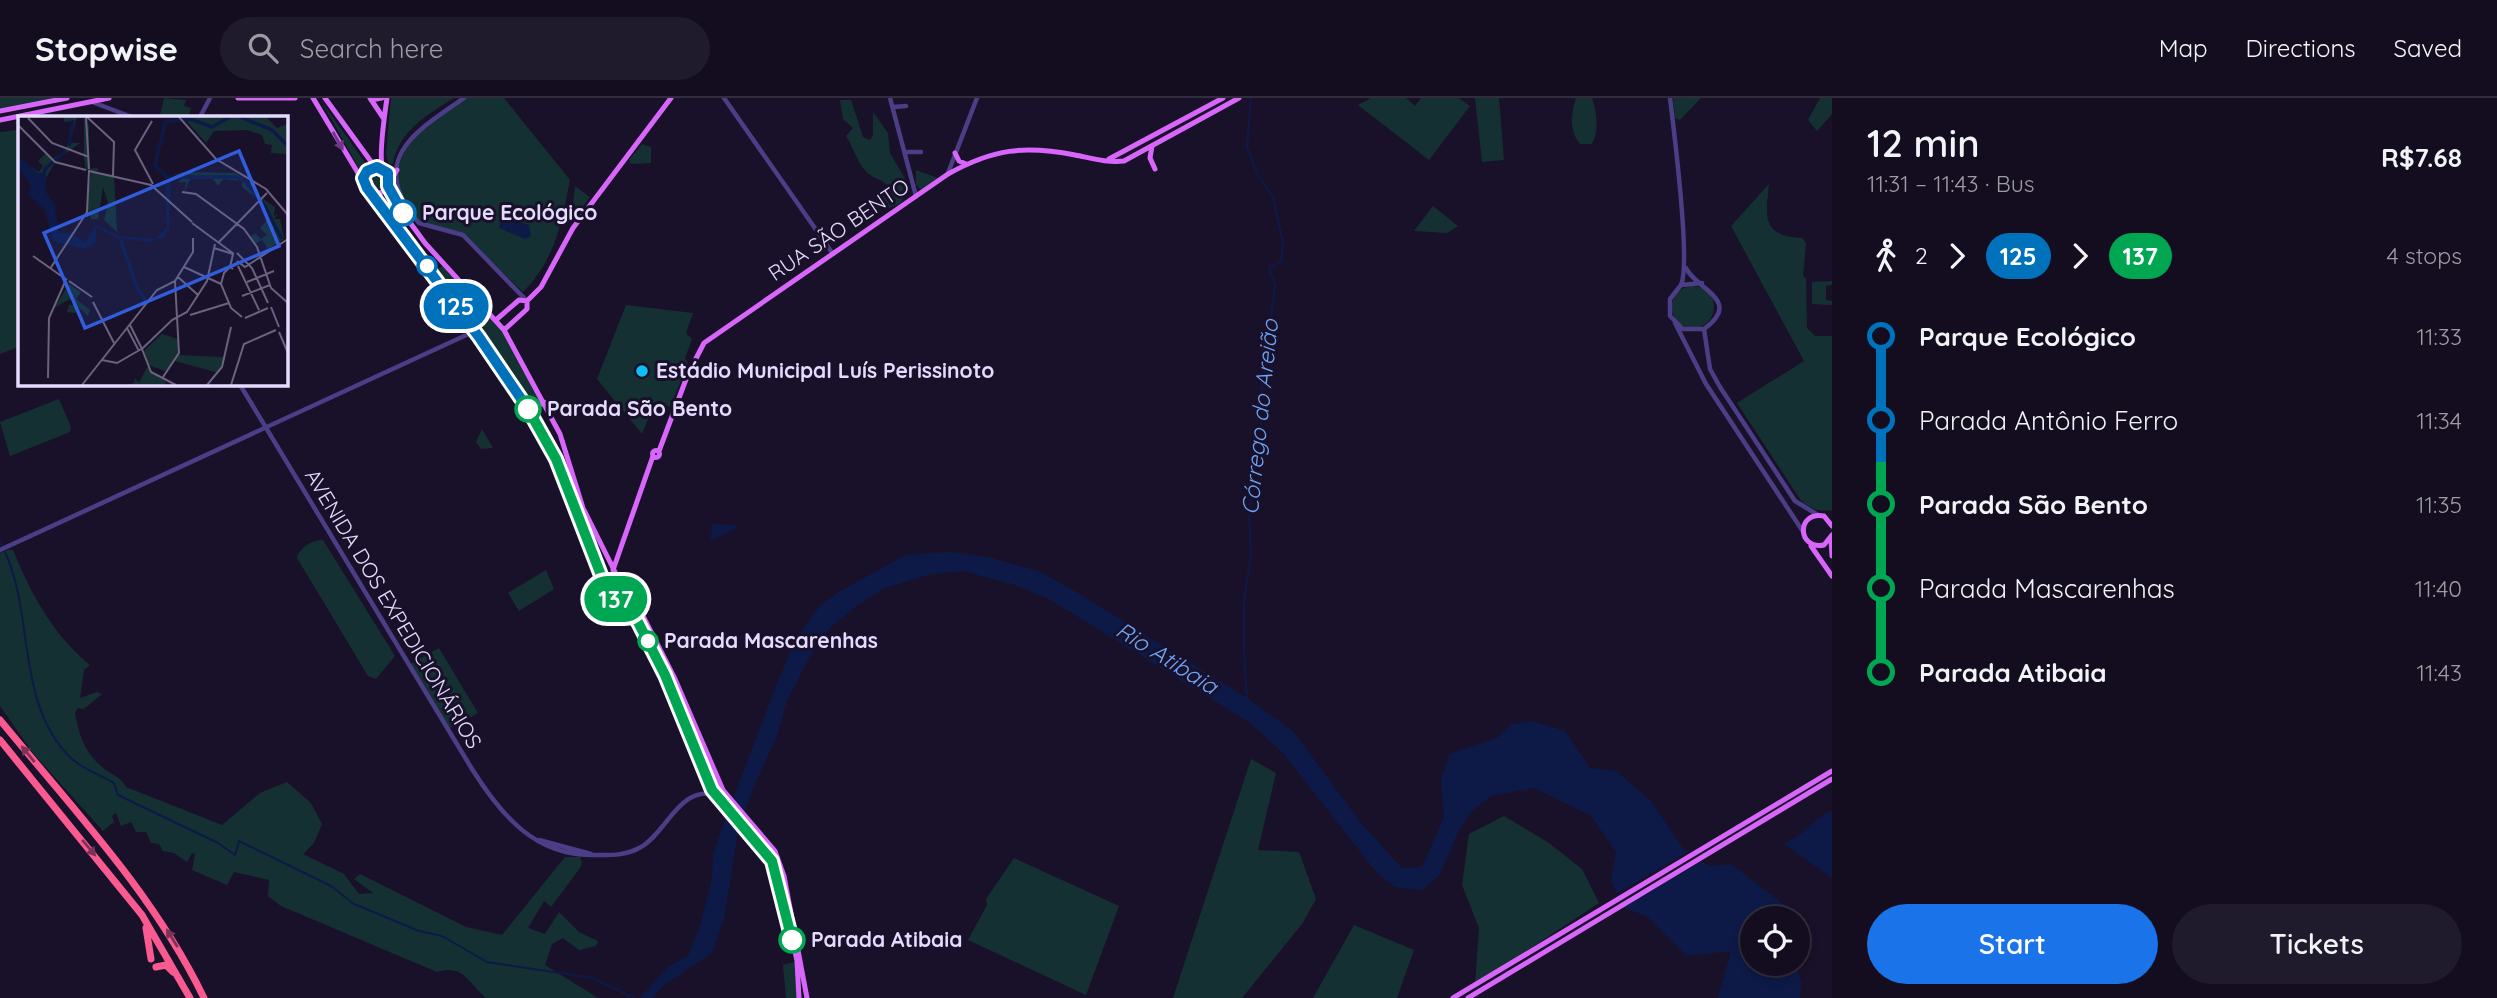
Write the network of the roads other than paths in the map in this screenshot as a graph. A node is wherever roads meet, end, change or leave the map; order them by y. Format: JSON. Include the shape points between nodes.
{"nodes":[{"id":1,"x":67,"y":98,"type":"edge"},
{"id":2,"x":110,"y":98,"type":"edge"},
{"id":3,"x":210,"y":98,"type":"edge"},
{"id":4,"x":238,"y":98,"type":"edge"},
{"id":5,"x":295,"y":98,"type":"edge"},
{"id":6,"x":313,"y":98,"type":"edge"},
{"id":7,"x":325,"y":98,"type":"edge"},
{"id":8,"x":385,"y":98,"type":"edge"},
{"id":9,"x":464,"y":98,"type":"edge"},
{"id":10,"x":671,"y":98,"type":"edge"},
{"id":11,"x":724,"y":98,"type":"edge"},
{"id":12,"x":890,"y":98,"type":"edge"},
{"id":13,"x":976,"y":98,"type":"edge"},
{"id":14,"x":1223,"y":98,"type":"edge"},
{"id":15,"x":1239,"y":98,"type":"edge"},
{"id":16,"x":1670,"y":98,"type":"edge"},
{"id":17,"x":370,"y":99,"type":"edge"},
{"id":18,"x":91,"y":102,"type":"junction"},
{"id":19,"x":906,"y":106,"type":"dead end"},
{"id":20,"x":893,"y":107,"type":"junction"},
{"id":21,"x":106,"y":108,"type":"junction"},
{"id":22,"x":0,"y":111,"type":"edge"},
{"id":23,"x":1205,"y":113,"type":"junction"},
{"id":24,"x":18,"y":116,"type":"edge"},
{"id":25,"x":20,"y":116,"type":"edge"},
{"id":26,"x":129,"y":116,"type":"edge"},
{"id":27,"x":201,"y":116,"type":"edge"},
{"id":28,"x":384,"y":119,"type":"junction"},
{"id":29,"x":0,"y":120,"type":"edge"},
{"id":30,"x":1152,"y":146,"type":"junction"},
{"id":31,"x":907,"y":152,"type":"junction"},
{"id":32,"x":921,"y":152,"type":"dead end"},
{"id":33,"x":956,"y":153,"type":"junction"},
{"id":34,"x":1105,"y":161,"type":"junction"},
{"id":35,"x":966,"y":164,"type":"junction"},
{"id":36,"x":374,"y":167,"type":"junction"},
{"id":37,"x":383,"y":169,"type":"junction"},
{"id":38,"x":1155,"y":169,"type":"dead end"},
{"id":39,"x":397,"y":170,"type":"junction"},
{"id":40,"x":948,"y":174,"type":"junction"},
{"id":41,"x":364,"y":183,"type":"junction"},
{"id":42,"x":389,"y":185,"type":"junction"},
{"id":43,"x":605,"y":186,"type":"junction"},
{"id":44,"x":369,"y":190,"type":"junction"},
{"id":45,"x":607,"y":196,"type":"dead end"},
{"id":46,"x":916,"y":197,"type":"junction"},
{"id":47,"x":833,"y":254,"type":"junction"},
{"id":48,"x":1685,"y":264,"type":"junction"},
{"id":49,"x":1702,"y":284,"type":"junction"},
{"id":50,"x":1681,"y":285,"type":"junction"},
{"id":51,"x":527,"y":301,"type":"junction"},
{"id":52,"x":497,"y":319,"type":"junction"},
{"id":53,"x":1675,"y":323,"type":"junction"},
{"id":54,"x":1704,"y":329,"type":"junction"},
{"id":55,"x":504,"y":330,"type":"junction"},
{"id":56,"x":475,"y":331,"type":"junction"},
{"id":57,"x":240,"y":385,"type":"edge"},
{"id":58,"x":544,"y":402,"type":"junction"},
{"id":59,"x":525,"y":405,"type":"junction"},
{"id":60,"x":266,"y":429,"type":"junction"},
{"id":61,"x":1832,"y":515,"type":"edge"},
{"id":62,"x":1821,"y":516,"type":"junction"},
{"id":63,"x":1832,"y":526,"type":"edge"},
{"id":64,"x":1802,"y":530,"type":"junction"},
{"id":65,"x":1832,"y":537,"type":"edge"},
{"id":66,"x":1809,"y":543,"type":"junction"},
{"id":67,"x":3,"y":549,"type":"edge"},
{"id":68,"x":1832,"y":556,"type":"edge"},
{"id":69,"x":1832,"y":576,"type":"edge"},
{"id":70,"x":612,"y":577,"type":"junction"},
{"id":71,"x":610,"y":591,"type":"junction"},
{"id":72,"x":0,"y":720,"type":"edge"},
{"id":73,"x":0,"y":740,"type":"edge"},
{"id":74,"x":1832,"y":771,"type":"edge"},
{"id":75,"x":1832,"y":779,"type":"edge"},
{"id":76,"x":717,"y":795,"type":"junction"},
{"id":77,"x":553,"y":836,"type":"dead end"},
{"id":78,"x":535,"y":839,"type":"junction"},
{"id":79,"x":547,"y":842,"type":"junction"},
{"id":80,"x":568,"y":850,"type":"junction"},
{"id":81,"x":120,"y":886,"type":"junction"},
{"id":82,"x":151,"y":960,"type":"dead end"},
{"id":83,"x":156,"y":968,"type":"dead end"},
{"id":84,"x":182,"y":985,"type":"junction"},
{"id":85,"x":190,"y":998,"type":"edge"},
{"id":86,"x":204,"y":998,"type":"edge"},
{"id":87,"x":799,"y":998,"type":"edge"},
{"id":88,"x":807,"y":998,"type":"edge"},
{"id":89,"x":1454,"y":998,"type":"edge"},
{"id":90,"x":1468,"y":998,"type":"edge"}],
"edges":[{"from":1,"to":22,"type":"main road"},
{"from":2,"to":18,"type":"main road"},
{"from":2,"to":21,"type":"street"},
{"from":3,"to":27,"type":"street"},
{"from":4,"to":5,"type":"main road"},
{"from":6,"to":41,"type":"main road","one_way":true},
{"from":7,"to":36,"type":"main road"},
{"from":8,"to":17,"type":"main road"},
{"from":8,"to":28,"type":"main road"},
{"from":9,"to":39,"type":"street","via":[[411,135]]},
{"from":10,"to":43,"type":"main road"},
{"from":11,"to":47,"type":"street"},
{"from":12,"to":20,"type":"street"},
{"from":13,"to":33,"type":"street"},
{"from":14,"to":23,"type":"main road"},
{"from":15,"to":23,"type":"main road"},
{"from":16,"to":48,"type":"street"},
{"from":17,"to":28,"type":"main road"},
{"from":18,"to":21,"type":"street"},
{"from":18,"to":25,"type":"main road"},
{"from":19,"to":20,"type":"street"},
{"from":20,"to":31,"type":"street"},
{"from":21,"to":26,"type":"street"},
{"from":23,"to":30,"type":"main road"},
{"from":23,"to":34,"type":"main road"},
{"from":24,"to":29,"type":"main road"},
{"from":28,"to":37,"type":"main road","via":[[379,160]]},
{"from":30,"to":34,"type":"main road","name":"RUA SÃO BENTO","via":[[1124,161]]},
{"from":30,"to":38,"type":"main road","via":[[1150,158]]},
{"from":31,"to":32,"type":"street"},
{"from":31,"to":46,"type":"street"},
{"from":33,"to":35,"type":"main road"},
{"from":33,"to":40,"type":"street"},
{"from":34,"to":35,"type":"main road","name":"RUA SÃO BENTO","via":[[1014,150]]},
{"from":35,"to":40,"type":"main road","name":"RUA SÃO BENTO"},
{"from":36,"to":37,"type":"main road"},
{"from":36,"to":41,"type":"main road","via":[[367,171]]},
{"from":37,"to":42,"type":"main road"},
{"from":39,"to":42,"type":"main road"},
{"from":39,"to":51,"type":"street","via":[[400,195],[419,223],[463,235]]},
{"from":40,"to":46,"type":"main road","name":"RUA SÃO BENTO"},
{"from":41,"to":44,"type":"main road"},
{"from":42,"to":44,"type":"main road","via":[[382,192]]},
{"from":42,"to":52,"type":"main road","via":[[425,243]]},
{"from":43,"to":45,"type":"main road"},
{"from":43,"to":51,"type":"main road","via":[[564,242],[541,287]]},
{"from":44,"to":56,"type":"main road"},
{"from":46,"to":47,"type":"main road","name":"RUA SÃO BENTO"},
{"from":47,"to":70,"type":"main road","name":"RUA SÃO BENTO","via":[[704,343],[657,452]]},
{"from":48,"to":49,"type":"street","via":[[1691,277]]},
{"from":48,"to":50,"type":"street"},
{"from":49,"to":50,"type":"street"},
{"from":49,"to":54,"type":"street","via":[[1710,288],[1718,306],[1717,315]]},
{"from":50,"to":53,"type":"street","via":[[1670,299]]},
{"from":51,"to":52,"type":"main road","via":[[519,300]]},
{"from":51,"to":55,"type":"main road","via":[[525,311]]},
{"from":52,"to":55,"type":"main road"},
{"from":53,"to":54,"type":"street","via":[[1694,332]]},
{"from":53,"to":64,"type":"street","via":[[1706,384]]},
{"from":54,"to":62,"type":"street","via":[[1710,369],[1720,387],[1795,501]]},
{"from":55,"to":58,"type":"main road"},
{"from":56,"to":59,"type":"main road"},
{"from":56,"to":60,"type":"street"},
{"from":57,"to":60,"type":"street","name":"AVENIDA DOS EXPEDICIONÁRIOS"},
{"from":58,"to":59,"type":"main road","via":[[535,407]]},
{"from":58,"to":70,"type":"main road"},
{"from":59,"to":70,"type":"main road"},
{"from":60,"to":67,"type":"street"},
{"from":60,"to":78,"type":"street","name":"AVENIDA DOS EXPEDICIONÁRIOS","via":[[491,799]]},
{"from":61,"to":62,"type":"main road"},
{"from":62,"to":63,"type":"main road"},
{"from":62,"to":64,"type":"main road","via":[[1809,517]]},
{"from":64,"to":66,"type":"main road"},
{"from":65,"to":66,"type":"main road","via":[[1824,545]]},
{"from":65,"to":68,"type":"main road"},
{"from":66,"to":69,"type":"main road"},
{"from":70,"to":71,"type":"main road"},
{"from":70,"to":71,"type":"main road","via":[[618,587]]},
{"from":70,"to":88,"type":"main road","via":[[658,646],[717,779],[773,848],[784,876]]},
{"from":71,"to":76,"type":"main road","via":[[638,622]]},
{"from":86,"to":72,"type":"highway","one_way":true,"via":[[187,962],[145,898]]},
{"from":73,"to":81,"type":"highway","one_way":true},
{"from":74,"to":89,"type":"main road"},
{"from":75,"to":90,"type":"main road"},
{"from":76,"to":80,"type":"street","name":"AVENIDA DOS EXPEDICIONÁRIOS","via":[[690,797],[648,842],[631,852],[592,855]]},
{"from":76,"to":87,"type":"main road","via":[[772,861],[797,961]]},
{"from":77,"to":79,"type":"street"},
{"from":78,"to":79,"type":"street","name":"AVENIDA DOS EXPEDICIONÁRIOS"},
{"from":78,"to":80,"type":"street","name":"AVENIDA DOS EXPEDICIONÁRIOS"},
{"from":79,"to":80,"type":"street","name":"AVENIDA DOS EXPEDICIONÁRIOS"},
{"from":81,"to":82,"type":"highway","via":[[147,929]]},
{"from":81,"to":84,"type":"highway","via":[[163,946]]},
{"from":83,"to":84,"type":"highway","via":[[166,965]]},
{"from":84,"to":85,"type":"highway"}]}
